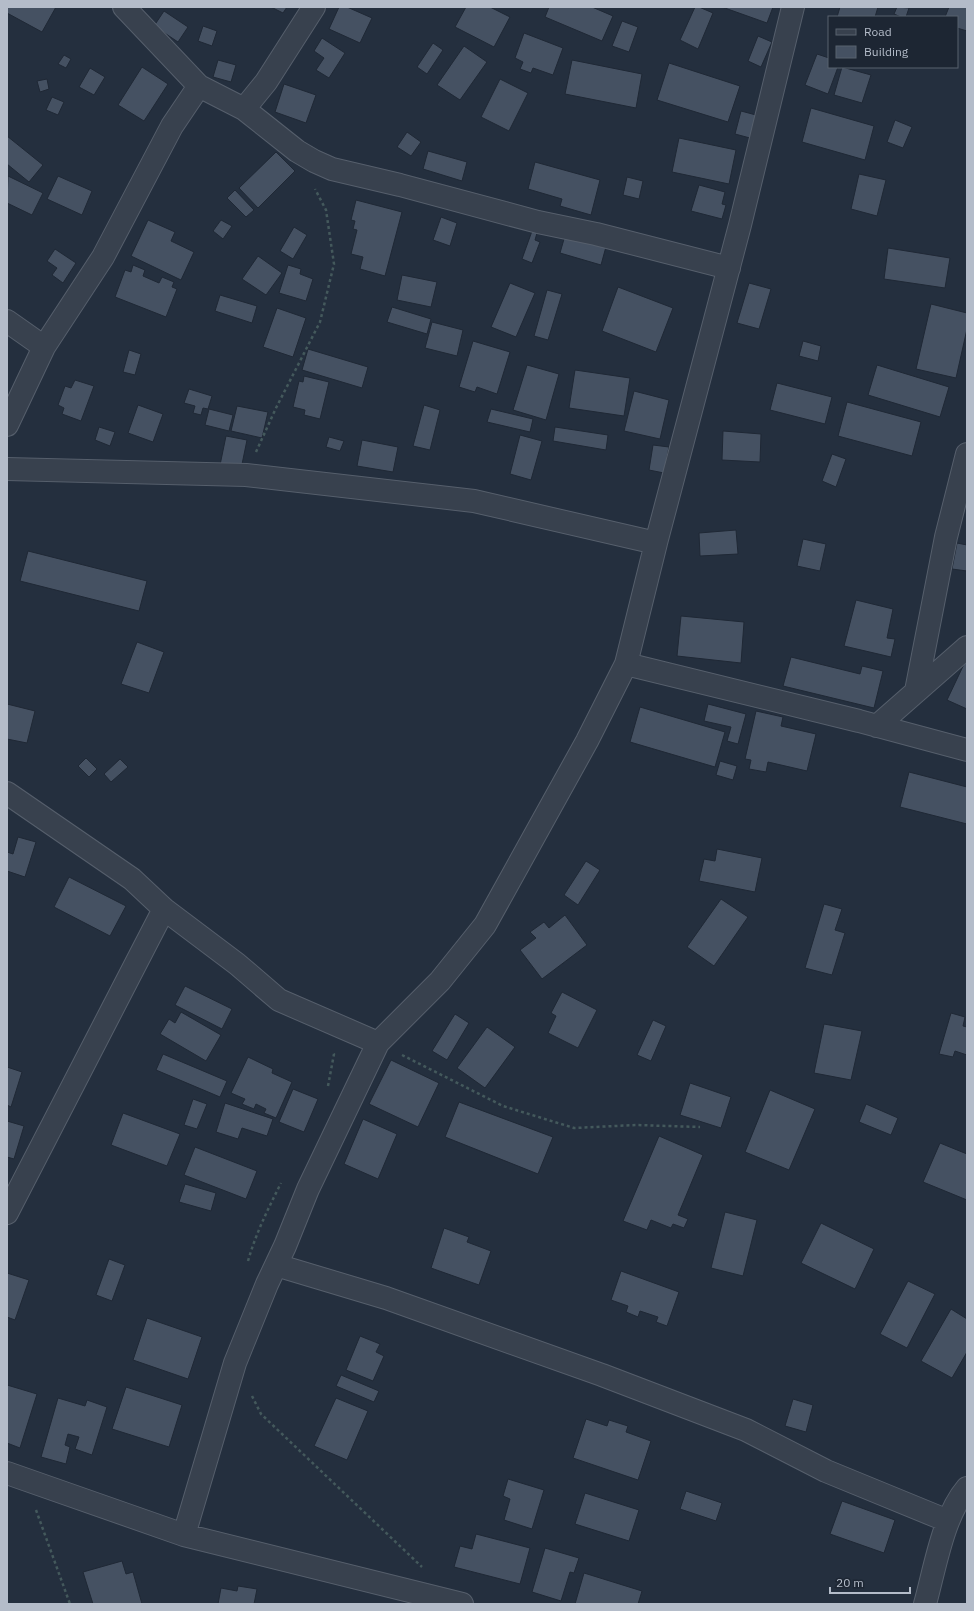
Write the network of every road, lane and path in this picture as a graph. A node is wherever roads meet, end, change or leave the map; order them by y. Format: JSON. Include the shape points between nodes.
{"nodes":[{"id":1,"x":124,"y":7,"type":"edge"},
{"id":2,"x":314,"y":7,"type":"edge"},
{"id":3,"x":793,"y":7,"type":"edge"},
{"id":4,"x":199,"y":86,"type":"junction"},
{"id":5,"x":244,"y":109,"type":"junction"},
{"id":6,"x":297,"y":151,"type":"junction"},
{"id":7,"x":729,"y":268,"type":"junction"},
{"id":8,"x":7,"y":320,"type":"edge"},
{"id":9,"x":44,"y":347,"type":"junction"},
{"id":10,"x":7,"y":425,"type":"edge"},
{"id":11,"x":967,"y":454,"type":"edge"},
{"id":12,"x":7,"y":469,"type":"edge"},
{"id":13,"x":246,"y":475,"type":"junction"},
{"id":14,"x":656,"y":543,"type":"junction"},
{"id":15,"x":967,"y":647,"type":"edge"},
{"id":16,"x":626,"y":664,"type":"junction"},
{"id":17,"x":916,"y":691,"type":"junction"},
{"id":18,"x":877,"y":726,"type":"junction"},
{"id":19,"x":967,"y":750,"type":"edge"},
{"id":20,"x":7,"y":793,"type":"edge"},
{"id":21,"x":164,"y":909,"type":"junction"},
{"id":22,"x":378,"y":1043,"type":"junction"},
{"id":23,"x":331,"y":1048,"type":"dead end"},
{"id":24,"x":328,"y":1090,"type":"dead end"},
{"id":25,"x":700,"y":1128,"type":"dead end"},
{"id":26,"x":283,"y":1181,"type":"dead end"},
{"id":27,"x":7,"y":1213,"type":"edge"},
{"id":28,"x":276,"y":1265,"type":"junction"},
{"id":29,"x":247,"y":1266,"type":"dead end"},
{"id":30,"x":235,"y":1363,"type":"junction"},
{"id":31,"x":16,"y":1476,"type":"edge"},
{"id":32,"x":967,"y":1488,"type":"edge"},
{"id":33,"x":948,"y":1521,"type":"junction"},
{"id":34,"x":184,"y":1535,"type":"junction"},
{"id":35,"x":427,"y":1572,"type":"dead end"},
{"id":36,"x":70,"y":1604,"type":"edge"},
{"id":37,"x":462,"y":1604,"type":"edge"},
{"id":38,"x":925,"y":1604,"type":"edge"}],
"edges":[{"from":1,"to":4,"type":"street"},
{"from":2,"to":5,"type":"street","via":[[266,82]]},
{"from":3,"to":7,"type":"street"},
{"from":4,"to":5,"type":"street"},
{"from":4,"to":9,"type":"street","via":[[172,126],[103,256]]},
{"from":5,"to":6,"type":"street"},
{"from":6,"to":7,"type":"street","via":[[338,171]]},
{"from":6,"to":13,"type":"path","via":[[326,210],[334,264],[320,322],[276,408]]},
{"from":7,"to":14,"type":"street"},
{"from":8,"to":9,"type":"street"},
{"from":9,"to":10,"type":"street"},
{"from":11,"to":17,"type":"street","via":[[946,537]]},
{"from":12,"to":13,"type":"street"},
{"from":13,"to":14,"type":"street","via":[[474,501]]},
{"from":14,"to":16,"type":"street"},
{"from":15,"to":17,"type":"street"},
{"from":16,"to":18,"type":"street"},
{"from":16,"to":22,"type":"street","via":[[587,741],[485,925],[440,981]]},
{"from":17,"to":18,"type":"street"},
{"from":18,"to":19,"type":"street"},
{"from":20,"to":21,"type":"street","via":[[132,879]]},
{"from":21,"to":22,"type":"street","via":[[280,1000]]},
{"from":21,"to":27,"type":"street"},
{"from":22,"to":25,"type":"path","via":[[504,1106],[574,1128],[636,1125]]},
{"from":22,"to":28,"type":"street","via":[[308,1189]]},
{"from":23,"to":24,"type":"path","via":[[334,1054]]},
{"from":26,"to":29,"type":"path","via":[[265,1214]]},
{"from":28,"to":30,"type":"street"},
{"from":28,"to":33,"type":"street","via":[[386,1298],[610,1378],[746,1430],[826,1471]]},
{"from":30,"to":34,"type":"street"},
{"from":30,"to":35,"type":"path","via":[[261,1414]]},
{"from":31,"to":34,"type":"street"},
{"from":31,"to":36,"type":"path"},
{"from":32,"to":33,"type":"street","via":[[961,1494]]},
{"from":33,"to":38,"type":"street"},
{"from":34,"to":37,"type":"street"}]}
